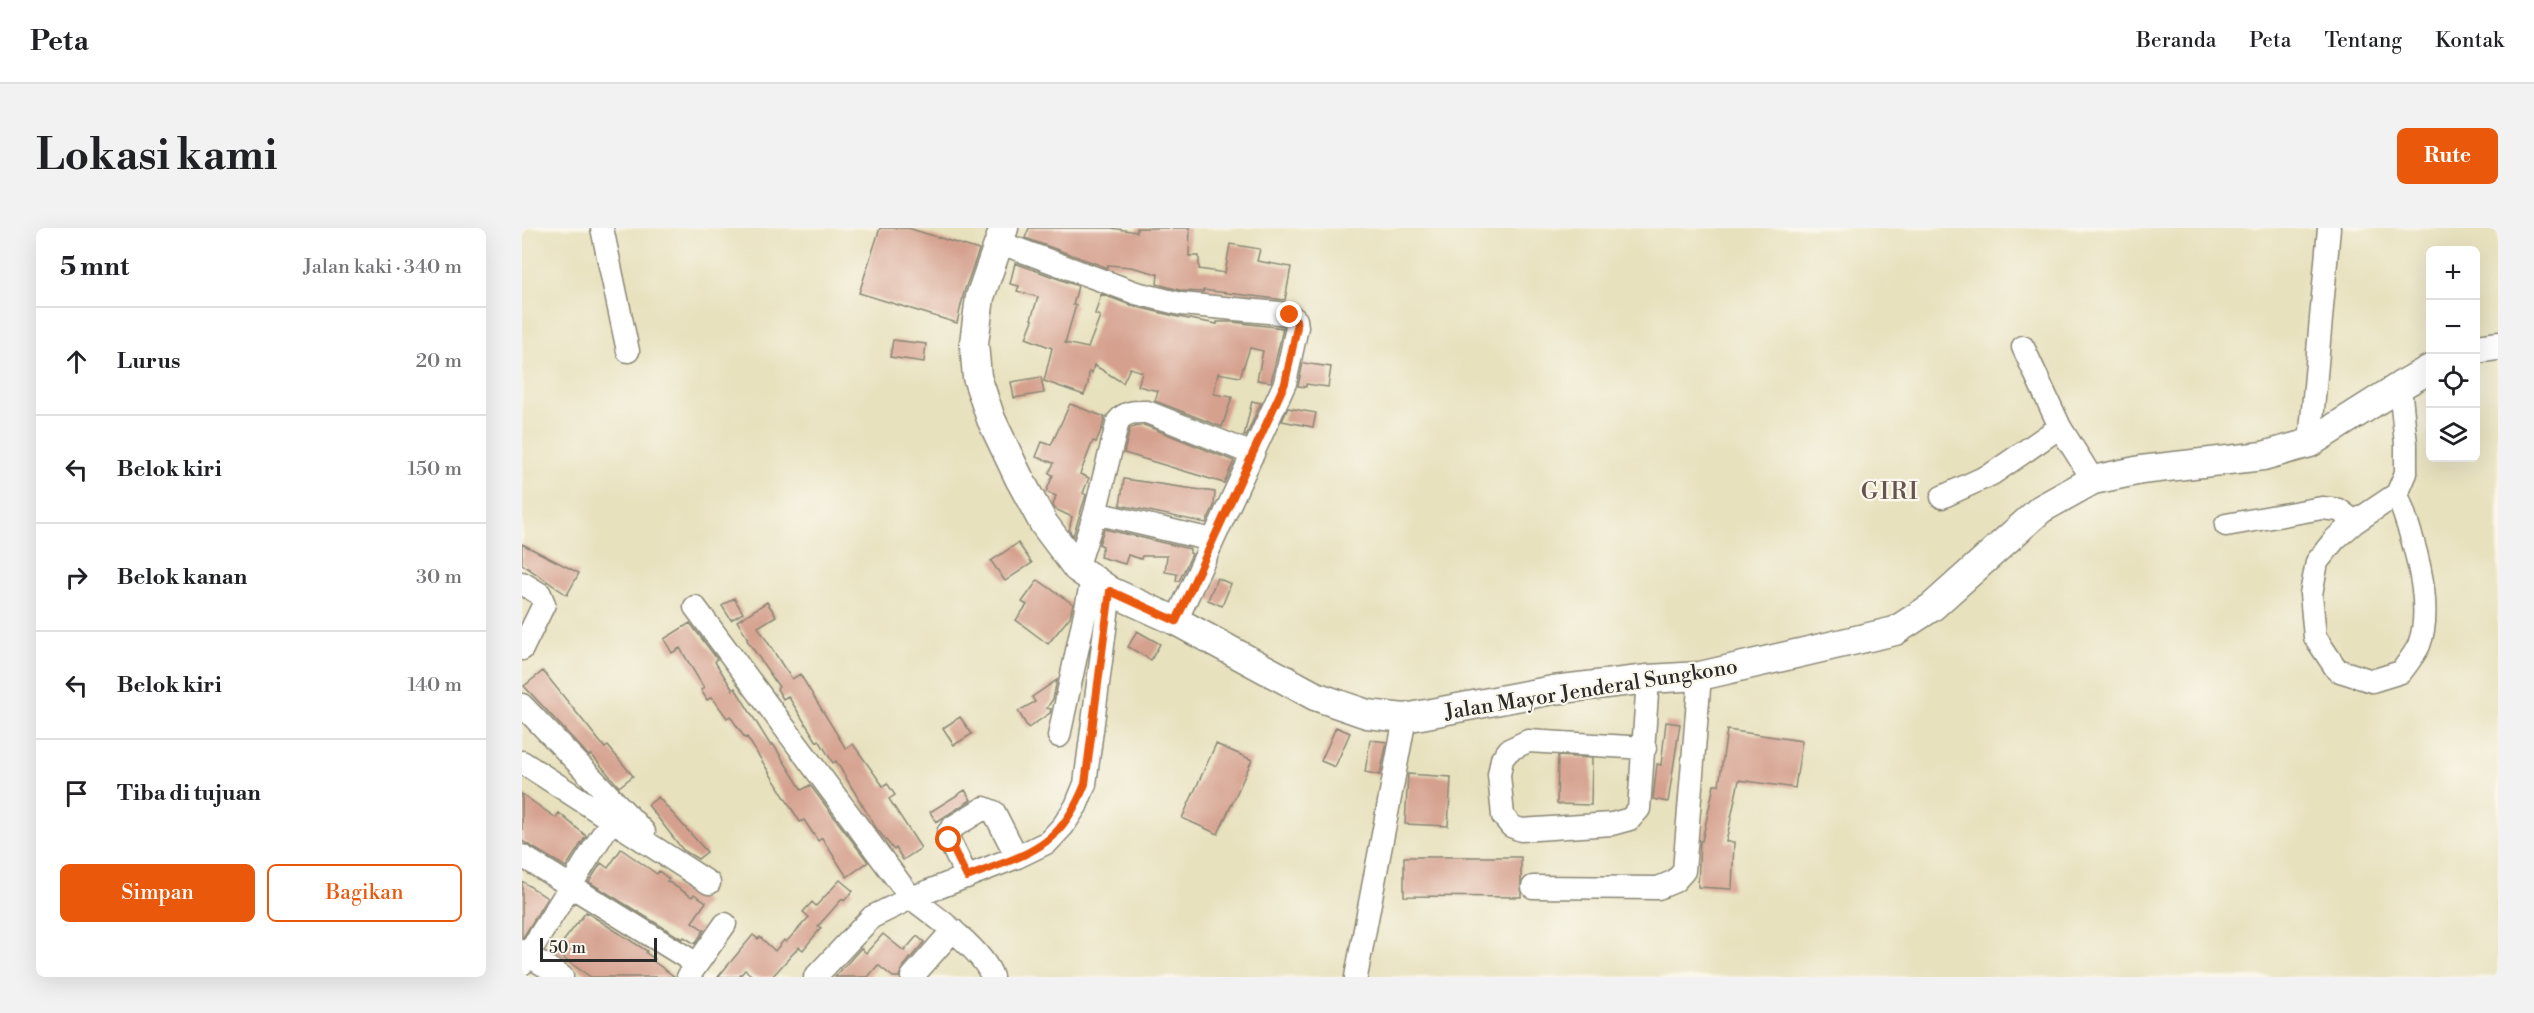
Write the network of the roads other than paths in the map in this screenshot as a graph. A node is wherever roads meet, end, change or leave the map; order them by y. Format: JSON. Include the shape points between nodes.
{"nodes":[{"id":1,"x":602,"y":228,"type":"edge"},
{"id":2,"x":2330,"y":228,"type":"edge"},
{"id":3,"x":1001,"y":235,"type":"edge"},
{"id":4,"x":2498,"y":346,"type":"edge"},
{"id":5,"x":2023,"y":347,"type":"dead end"},
{"id":6,"x":2480,"y":349,"type":"edge"},
{"id":7,"x":628,"y":351,"type":"dead end"},
{"id":8,"x":2426,"y":371,"type":"edge"},
{"id":9,"x":2400,"y":386,"type":"junction"},
{"id":10,"x":2060,"y":427,"type":"junction"},
{"id":11,"x":2310,"y":443,"type":"junction"},
{"id":12,"x":1253,"y":454,"type":"junction"},
{"id":13,"x":2093,"y":480,"type":"junction"},
{"id":14,"x":2397,"y":494,"type":"junction"},
{"id":15,"x":1942,"y":497,"type":"dead end"},
{"id":16,"x":1095,"y":513,"type":"junction"},
{"id":17,"x":2355,"y":522,"type":"junction"},
{"id":18,"x":2226,"y":525,"type":"dead end"},
{"id":19,"x":1212,"y":540,"type":"junction"},
{"id":20,"x":1093,"y":580,"type":"junction"},
{"id":21,"x":522,"y":583,"type":"edge"},
{"id":22,"x":695,"y":607,"type":"dead end"},
{"id":23,"x":1176,"y":621,"type":"junction"},
{"id":24,"x":522,"y":649,"type":"edge"},
{"id":25,"x":1700,"y":676,"type":"junction"},
{"id":26,"x":1648,"y":679,"type":"junction"},
{"id":27,"x":523,"y":707,"type":"edge"},
{"id":28,"x":1405,"y":718,"type":"junction"},
{"id":29,"x":1059,"y":736,"type":"dead end"},
{"id":30,"x":1645,"y":748,"type":"junction"},
{"id":31,"x":522,"y":762,"type":"edge"},
{"id":32,"x":615,"y":814,"type":"junction"},
{"id":33,"x":522,"y":856,"type":"edge"},
{"id":34,"x":1017,"y":857,"type":"junction"},
{"id":35,"x":967,"y":877,"type":"junction"},
{"id":36,"x":709,"y":883,"type":"dead end"},
{"id":37,"x":570,"y":886,"type":"junction"},
{"id":38,"x":1533,"y":887,"type":"dead end"},
{"id":39,"x":911,"y":898,"type":"junction"},
{"id":40,"x":725,"y":924,"type":"dead end"},
{"id":41,"x":953,"y":930,"type":"junction"},
{"id":42,"x":524,"y":956,"type":"edge"},
{"id":43,"x":693,"y":970,"type":"edge"},
{"id":44,"x":562,"y":977,"type":"edge"},
{"id":45,"x":815,"y":977,"type":"edge"},
{"id":46,"x":912,"y":977,"type":"edge"},
{"id":47,"x":992,"y":977,"type":"edge"},
{"id":48,"x":1356,"y":977,"type":"edge"}],
"edges":[{"from":1,"to":7,"type":"street"},
{"from":2,"to":11,"type":"street"},
{"from":3,"to":12,"type":"street","via":[[1136,294],[1181,304],[1279,313],[1296,320],[1285,383]]},
{"from":3,"to":20,"type":"main road","name":"Jalan Mayor Jenderal Sungkono","via":[[980,297],[974,343],[977,377],[991,419],[1044,524]]},
{"from":4,"to":6,"type":"main road"},
{"from":5,"to":10,"type":"street"},
{"from":8,"to":9,"type":"main road","name":"Jalan Mayor Jenderal Sungkono"},
{"from":9,"to":11,"type":"main road","name":"Jalan Mayor Jenderal Sungkono"},
{"from":9,"to":14,"type":"street","via":[[2406,473]]},
{"from":10,"to":13,"type":"street"},
{"from":10,"to":15,"type":"street","via":[[1992,474]]},
{"from":11,"to":13,"type":"main road","name":"Jalan Mayor Jenderal Sungkono","via":[[2263,456],[2141,470]]},
{"from":12,"to":16,"type":"street","via":[[1147,412],[1123,414]]},
{"from":12,"to":19,"type":"street"},
{"from":13,"to":25,"type":"main road","name":"Jalan Mayor Jenderal Sungkono","via":[[2041,509],[1932,607],[1894,631]]},
{"from":14,"to":17,"type":"street"},
{"from":14,"to":17,"type":"street","via":[[2416,544],[2425,614],[2419,645],[2401,672],[2372,681],[2337,670],[2315,637],[2311,594],[2317,562]]},
{"from":16,"to":19,"type":"street"},
{"from":16,"to":20,"type":"street"},
{"from":17,"to":18,"type":"street","via":[[2339,510],[2322,508]]},
{"from":19,"to":23,"type":"street"},
{"from":20,"to":23,"type":"main road","name":"Jalan Mayor Jenderal Sungkono"},
{"from":20,"to":29,"type":"street"},
{"from":20,"to":34,"type":"street","via":[[1085,784],[1064,826],[1048,842]]},
{"from":21,"to":24,"type":"street","via":[[540,594],[544,604]]},
{"from":22,"to":39,"type":"street"},
{"from":23,"to":28,"type":"main road","name":"Jalan Mayor Jenderal Sungkono","via":[[1315,696],[1367,714]]},
{"from":25,"to":26,"type":"main road","name":"Jalan Mayor Jenderal Sungkono"},
{"from":25,"to":38,"type":"street","via":[[1684,871],[1675,882],[1659,888]]},
{"from":26,"to":28,"type":"main road","name":"Jalan Mayor Jenderal Sungkono","via":[[1553,690]]},
{"from":26,"to":30,"type":"street"},
{"from":27,"to":32,"type":"street"},
{"from":28,"to":48,"type":"street"},
{"from":30,"to":30,"type":"street","via":[[1639,809],[1630,819],[1612,824],[1521,830],[1503,816],[1499,775],[1502,759],[1509,750],[1528,741]]},
{"from":31,"to":32,"type":"street"},
{"from":32,"to":36,"type":"street","via":[[672,861]]},
{"from":32,"to":37,"type":"street"},
{"from":33,"to":37,"type":"street"},
{"from":34,"to":35,"type":"street"},
{"from":34,"to":35,"type":"street","via":[[994,812],[984,808],[948,833]]},
{"from":35,"to":39,"type":"street"},
{"from":37,"to":42,"type":"street"},
{"from":37,"to":43,"type":"street"},
{"from":39,"to":41,"type":"street"},
{"from":39,"to":45,"type":"street","via":[[872,917]]},
{"from":40,"to":43,"type":"street"},
{"from":41,"to":46,"type":"street"},
{"from":41,"to":47,"type":"street","via":[[989,968]]},
{"from":42,"to":44,"type":"street"}]}
